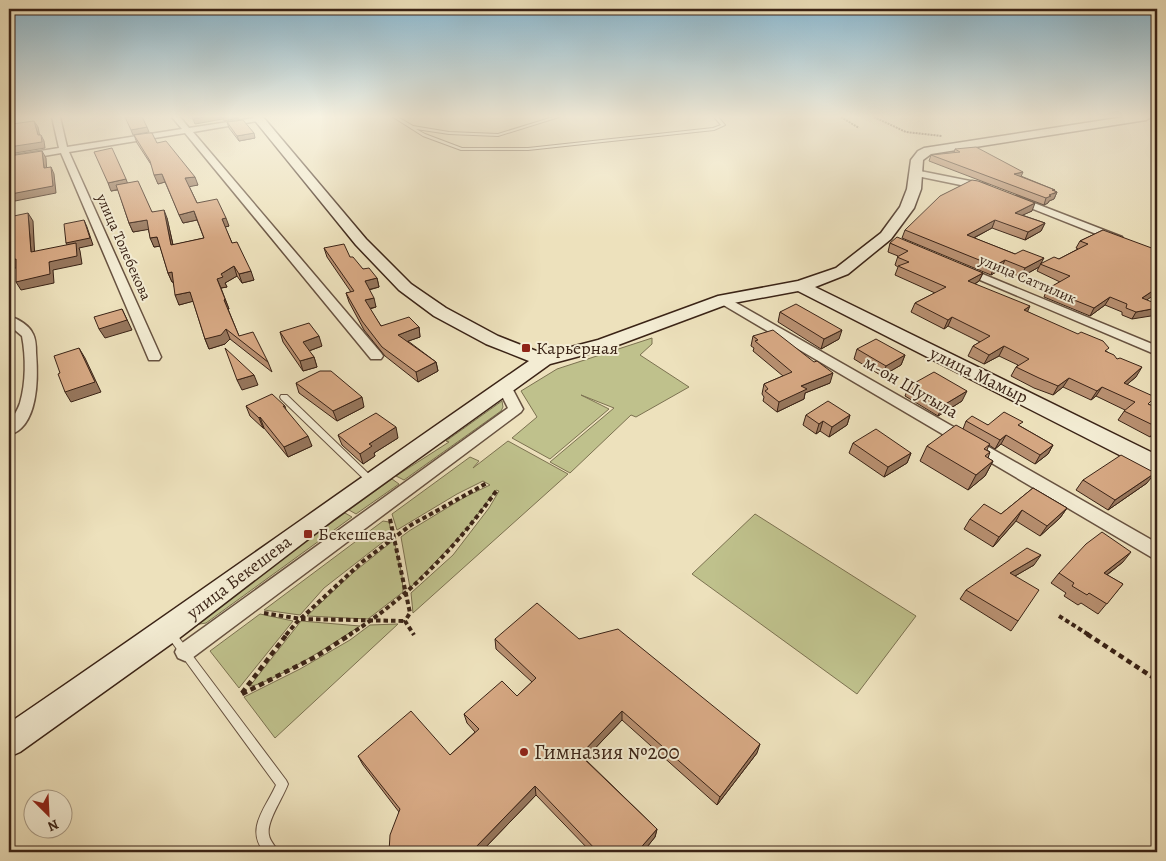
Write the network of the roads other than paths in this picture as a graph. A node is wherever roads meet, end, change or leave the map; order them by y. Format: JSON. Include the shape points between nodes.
{"nodes":[{"id":1,"x":22,"y":157,"type":"edge"},
{"id":2,"x":67,"y":157,"type":"edge"},
{"id":3,"x":209,"y":157,"type":"edge"},
{"id":4,"x":290,"y":157,"type":"edge"},
{"id":5,"x":919,"y":157,"type":"edge"},
{"id":6,"x":9,"y":159,"type":"edge"},
{"id":7,"x":915,"y":174,"type":"junction"},
{"id":8,"x":1130,"y":244,"type":"edge"},
{"id":9,"x":949,"y":263,"type":"edge"},
{"id":10,"x":800,"y":286,"type":"junction"},
{"id":11,"x":724,"y":300,"type":"junction"},
{"id":12,"x":9,"y":320,"type":"edge"},
{"id":13,"x":1157,"y":351,"type":"edge"},
{"id":14,"x":376,"y":356,"type":"dead end"},
{"id":15,"x":154,"y":357,"type":"dead end"},
{"id":16,"x":543,"y":360,"type":"junction"},
{"id":17,"x":504,"y":386,"type":"junction"},
{"id":18,"x":284,"y":397,"type":"dead end"},
{"id":19,"x":9,"y":430,"type":"edge"},
{"id":20,"x":1157,"y":464,"type":"edge"},
{"id":21,"x":371,"y":481,"type":"junction"},
{"id":22,"x":1157,"y":552,"type":"edge"},
{"id":23,"x":168,"y":630,"type":"junction"},
{"id":24,"x":184,"y":652,"type":"junction"},
{"id":25,"x":9,"y":741,"type":"edge"},
{"id":26,"x":272,"y":852,"type":"edge"}],
"edges":[{"from":1,"to":6,"type":"street"},
{"from":2,"to":15,"type":"street","name":"улица Толебекова"},
{"from":3,"to":14,"type":"street"},
{"from":4,"to":16,"type":"main road","via":[[361,242],[405,287],[440,312],[492,340]]},
{"from":5,"to":7,"type":"main road","name":"улица Бекешева"},
{"from":7,"to":8,"type":"street","via":[[999,192]]},
{"from":7,"to":10,"type":"main road","name":"улица Бекешева","via":[[907,208],[890,238],[842,271]]},
{"from":9,"to":13,"type":"street","name":"улица Саттилик"},
{"from":10,"to":11,"type":"main road","name":"улица Бекешева"},
{"from":10,"to":20,"type":"main road","name":"улица Мамыр"},
{"from":11,"to":16,"type":"main road","name":"улица Бекешева","via":[[604,344]]},
{"from":11,"to":22,"type":"street","name":"м-он Шугыла"},
{"from":12,"to":19,"type":"street","via":[[28,335],[32,385],[25,410],[18,423]]},
{"from":16,"to":17,"type":"main road","name":"улица Бекешева"},
{"from":17,"to":21,"type":"main road","name":"улица Бекешева"},
{"from":17,"to":24,"type":"street","via":[[516,409]]},
{"from":18,"to":21,"type":"lane"},
{"from":21,"to":23,"type":"main road","name":"улица Бекешева"},
{"from":23,"to":24,"type":"lane"},
{"from":23,"to":25,"type":"main road","name":"улица Бекешева"},
{"from":24,"to":26,"type":"lane","via":[[282,784],[278,797],[263,820],[262,838]]}]}
